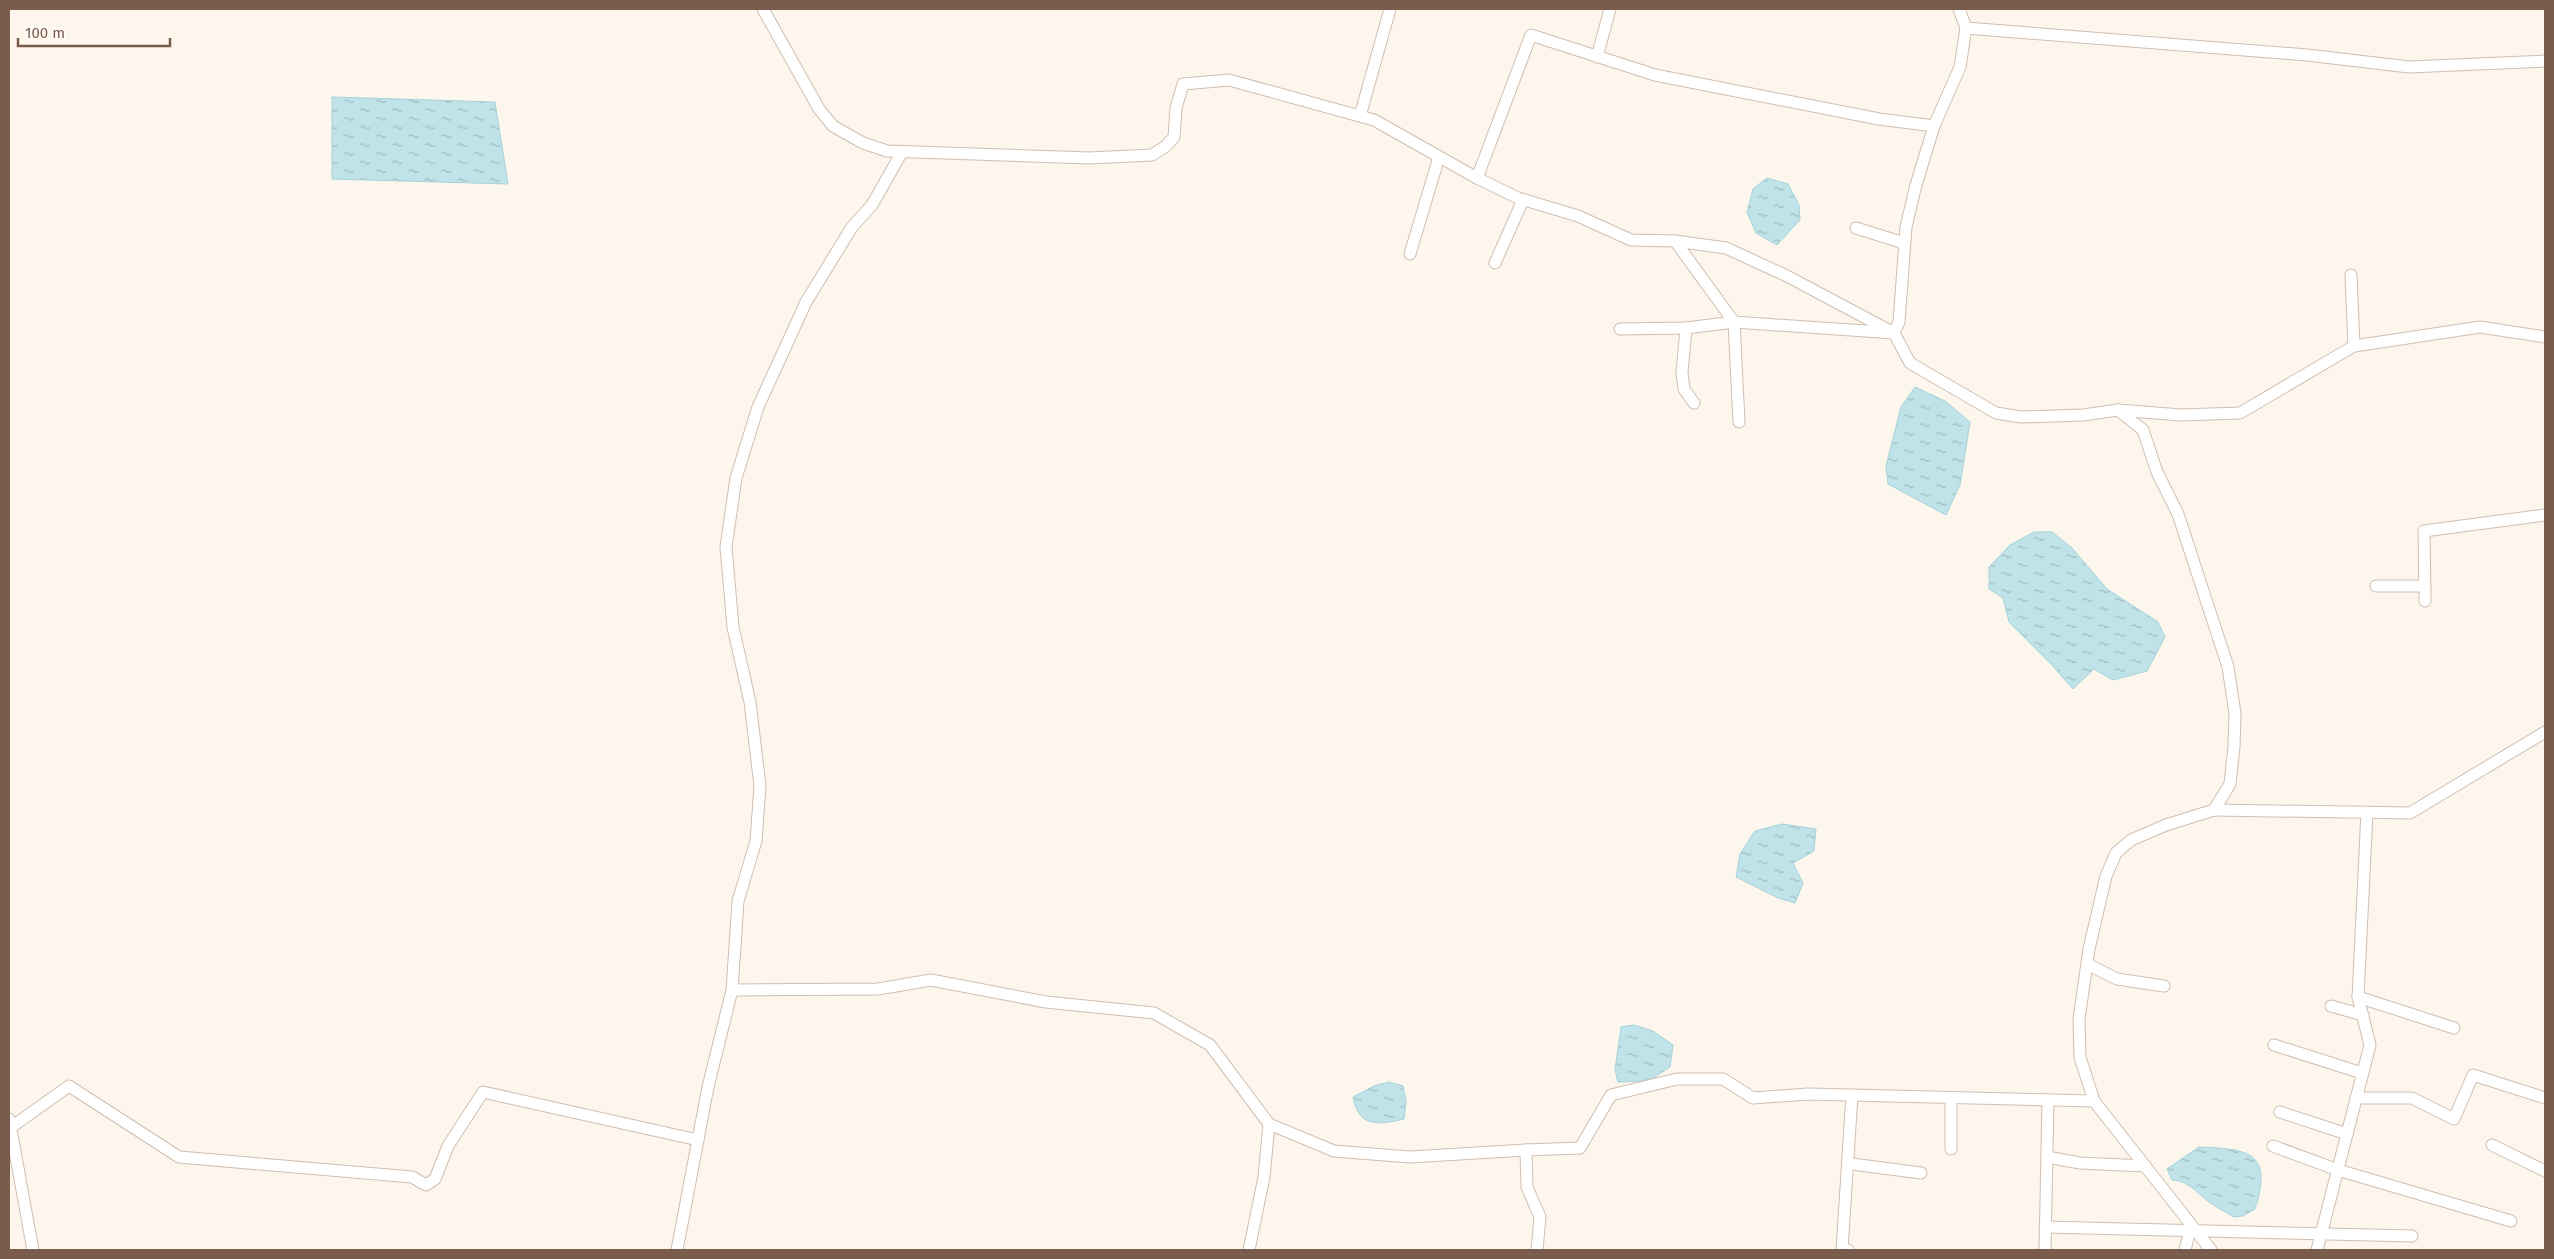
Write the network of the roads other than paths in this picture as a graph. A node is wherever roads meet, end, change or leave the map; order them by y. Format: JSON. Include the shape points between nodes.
{"nodes":[{"id":1,"x":763,"y":9,"type":"edge"},
{"id":2,"x":1390,"y":9,"type":"edge"},
{"id":3,"x":1610,"y":9,"type":"edge"},
{"id":4,"x":1959,"y":9,"type":"edge"},
{"id":5,"x":1966,"y":28,"type":"junction"},
{"id":6,"x":1597,"y":56,"type":"junction"},
{"id":7,"x":2545,"y":61,"type":"edge"},
{"id":8,"x":1360,"y":116,"type":"junction"},
{"id":9,"x":1934,"y":126,"type":"junction"},
{"id":10,"x":902,"y":152,"type":"junction"},
{"id":11,"x":1438,"y":157,"type":"junction"},
{"id":12,"x":1477,"y":178,"type":"junction"},
{"id":13,"x":1523,"y":200,"type":"junction"},
{"id":14,"x":1856,"y":228,"type":"dead end"},
{"id":15,"x":1675,"y":241,"type":"junction"},
{"id":16,"x":1904,"y":243,"type":"junction"},
{"id":17,"x":1410,"y":254,"type":"dead end"},
{"id":18,"x":1496,"y":263,"type":"dead end"},
{"id":19,"x":2351,"y":275,"type":"dead end"},
{"id":20,"x":1734,"y":322,"type":"junction"},
{"id":21,"x":1686,"y":328,"type":"junction"},
{"id":22,"x":1620,"y":329,"type":"dead end"},
{"id":23,"x":1894,"y":333,"type":"junction"},
{"id":24,"x":2545,"y":337,"type":"edge"},
{"id":25,"x":2354,"y":346,"type":"junction"},
{"id":26,"x":1694,"y":403,"type":"dead end"},
{"id":27,"x":2118,"y":410,"type":"junction"},
{"id":28,"x":1739,"y":422,"type":"dead end"},
{"id":29,"x":2545,"y":515,"type":"edge"},
{"id":30,"x":2376,"y":586,"type":"dead end"},
{"id":31,"x":2425,"y":586,"type":"junction"},
{"id":32,"x":2425,"y":601,"type":"dead end"},
{"id":33,"x":2545,"y":732,"type":"edge"},
{"id":34,"x":2214,"y":810,"type":"junction"},
{"id":35,"x":2367,"y":812,"type":"junction"},
{"id":36,"x":2087,"y":964,"type":"junction"},
{"id":37,"x":2164,"y":986,"type":"dead end"},
{"id":38,"x":732,"y":990,"type":"junction"},
{"id":39,"x":2358,"y":997,"type":"junction"},
{"id":40,"x":2331,"y":1006,"type":"dead end"},
{"id":41,"x":2363,"y":1015,"type":"junction"},
{"id":42,"x":2454,"y":1028,"type":"dead end"},
{"id":43,"x":2274,"y":1045,"type":"dead end"},
{"id":44,"x":2362,"y":1073,"type":"junction"},
{"id":45,"x":1852,"y":1095,"type":"junction"},
{"id":46,"x":1952,"y":1098,"type":"junction"},
{"id":47,"x":2356,"y":1098,"type":"junction"},
{"id":48,"x":2545,"y":1098,"type":"edge"},
{"id":49,"x":2048,"y":1100,"type":"junction"},
{"id":50,"x":2094,"y":1101,"type":"junction"},
{"id":51,"x":2280,"y":1112,"type":"dead end"},
{"id":52,"x":10,"y":1123,"type":"edge"},
{"id":53,"x":1270,"y":1124,"type":"junction"},
{"id":54,"x":2347,"y":1134,"type":"junction"},
{"id":55,"x":698,"y":1140,"type":"junction"},
{"id":56,"x":2492,"y":1145,"type":"dead end"},
{"id":57,"x":2273,"y":1146,"type":"dead end"},
{"id":58,"x":1951,"y":1149,"type":"dead end"},
{"id":59,"x":1526,"y":1150,"type":"junction"},
{"id":60,"x":2047,"y":1157,"type":"junction"},
{"id":61,"x":1852,"y":1164,"type":"dead end"},
{"id":62,"x":2145,"y":1166,"type":"junction"},
{"id":63,"x":2338,"y":1170,"type":"junction"},
{"id":64,"x":2545,"y":1171,"type":"edge"},
{"id":65,"x":1921,"y":1173,"type":"dead end"},
{"id":66,"x":2511,"y":1221,"type":"dead end"},
{"id":67,"x":2045,"y":1227,"type":"junction"},
{"id":68,"x":2193,"y":1230,"type":"junction"},
{"id":69,"x":2321,"y":1233,"type":"junction"},
{"id":70,"x":2412,"y":1236,"type":"dead end"},
{"id":71,"x":33,"y":1250,"type":"edge"},
{"id":72,"x":677,"y":1250,"type":"edge"},
{"id":73,"x":1249,"y":1250,"type":"edge"},
{"id":74,"x":1537,"y":1250,"type":"edge"},
{"id":75,"x":1848,"y":1250,"type":"edge"},
{"id":76,"x":2044,"y":1250,"type":"edge"},
{"id":77,"x":2186,"y":1250,"type":"edge"},
{"id":78,"x":2211,"y":1250,"type":"edge"},
{"id":79,"x":2317,"y":1250,"type":"edge"}],
"edges":[{"from":1,"to":10,"type":"street","via":[[819,109],[833,126],[862,143]]},
{"from":2,"to":8,"type":"street"},
{"from":3,"to":6,"type":"street"},
{"from":4,"to":5,"type":"street"},
{"from":5,"to":7,"type":"street","via":[[2307,55],[2409,68]]},
{"from":5,"to":9,"type":"street","via":[[1960,67]]},
{"from":6,"to":9,"type":"street","via":[[1655,75],[1741,94]]},
{"from":6,"to":12,"type":"street","via":[[1531,35]]},
{"from":8,"to":10,"type":"street","via":[[1229,80],[1183,84],[1176,108],[1174,137],[1152,155],[1089,158]]},
{"from":8,"to":11,"type":"street","via":[[1374,120]]},
{"from":9,"to":16,"type":"street","via":[[1916,184]]},
{"from":10,"to":38,"type":"street","via":[[872,205],[852,227],[806,302],[758,407],[736,478],[726,547],[733,628],[750,702],[760,786],[756,841],[738,901]]},
{"from":11,"to":12,"type":"street"},
{"from":11,"to":17,"type":"street"},
{"from":12,"to":13,"type":"street"},
{"from":13,"to":15,"type":"street","via":[[1578,216],[1631,240]]},
{"from":13,"to":18,"type":"street"},
{"from":14,"to":16,"type":"street"},
{"from":15,"to":20,"type":"street"},
{"from":15,"to":23,"type":"street","via":[[1726,248],[1753,258]]},
{"from":16,"to":23,"type":"street","via":[[1899,322]]},
{"from":19,"to":25,"type":"street"},
{"from":20,"to":21,"type":"street"},
{"from":20,"to":23,"type":"street"},
{"from":20,"to":28,"type":"street"},
{"from":21,"to":22,"type":"street"},
{"from":21,"to":26,"type":"street","via":[[1682,373],[1684,389]]},
{"from":23,"to":27,"type":"street","via":[[1910,363],[1996,413],[2021,417]]},
{"from":24,"to":25,"type":"street","via":[[2480,327]]},
{"from":25,"to":27,"type":"street","via":[[2240,413],[2181,415]]},
{"from":27,"to":34,"type":"street","via":[[2143,430],[2157,472],[2178,514],[2228,668],[2235,713],[2234,746],[2230,784]]},
{"from":29,"to":31,"type":"street","via":[[2424,531]]},
{"from":30,"to":31,"type":"street"},
{"from":31,"to":32,"type":"street"},
{"from":33,"to":35,"type":"street","via":[[2410,813]]},
{"from":34,"to":35,"type":"street"},
{"from":34,"to":36,"type":"street","via":[[2140,836],[2116,853],[2106,876]]},
{"from":35,"to":39,"type":"street"},
{"from":36,"to":37,"type":"street","via":[[2117,979]]},
{"from":36,"to":50,"type":"street","via":[[2079,1019],[2080,1057]]},
{"from":38,"to":53,"type":"street","via":[[878,989],[931,980],[1046,1002],[1154,1013],[1210,1045]]},
{"from":38,"to":55,"type":"street"},
{"from":39,"to":41,"type":"street"},
{"from":39,"to":42,"type":"street"},
{"from":40,"to":41,"type":"street"},
{"from":41,"to":44,"type":"street","via":[[2370,1045]]},
{"from":43,"to":44,"type":"street"},
{"from":44,"to":47,"type":"street"},
{"from":45,"to":46,"type":"street"},
{"from":45,"to":59,"type":"street","via":[[1753,1098],[1723,1080],[1678,1079],[1611,1095],[1580,1148]]},
{"from":45,"to":75,"type":"street","via":[[1842,1249]]},
{"from":46,"to":49,"type":"street"},
{"from":46,"to":58,"type":"street"},
{"from":47,"to":48,"type":"street","via":[[2412,1098],[2454,1119],[2473,1075]]},
{"from":47,"to":54,"type":"street"},
{"from":49,"to":50,"type":"street"},
{"from":49,"to":60,"type":"street"},
{"from":50,"to":62,"type":"street"},
{"from":51,"to":54,"type":"street"},
{"from":52,"to":55,"type":"street","via":[[69,1086],[179,1157],[412,1177],[426,1185],[434,1179],[448,1146],[483,1092]]},
{"from":52,"to":71,"type":"street"},
{"from":53,"to":59,"type":"street","via":[[1334,1151],[1410,1157]]},
{"from":53,"to":73,"type":"street","via":[[1264,1177]]},
{"from":54,"to":63,"type":"street"},
{"from":55,"to":72,"type":"street"},
{"from":56,"to":64,"type":"street"},
{"from":57,"to":63,"type":"street"},
{"from":59,"to":74,"type":"street","via":[[1527,1187],[1540,1217]]},
{"from":60,"to":62,"type":"street","via":[[2080,1164]]},
{"from":60,"to":67,"type":"street"},
{"from":61,"to":65,"type":"street"},
{"from":62,"to":68,"type":"street"},
{"from":63,"to":66,"type":"street"},
{"from":63,"to":69,"type":"street"},
{"from":67,"to":68,"type":"street"},
{"from":67,"to":76,"type":"street"},
{"from":68,"to":69,"type":"street"},
{"from":68,"to":77,"type":"street"},
{"from":68,"to":78,"type":"street"},
{"from":69,"to":70,"type":"street"},
{"from":69,"to":79,"type":"street"}]}
